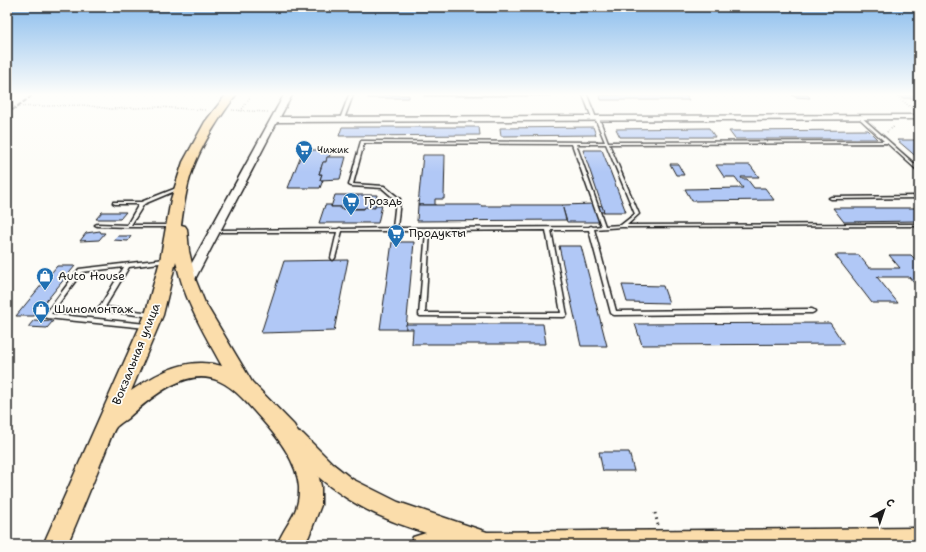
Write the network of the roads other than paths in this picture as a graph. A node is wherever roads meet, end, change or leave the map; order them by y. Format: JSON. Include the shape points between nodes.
{"nodes":[{"id":1,"x":275,"y":120,"type":"edge"},
{"id":2,"x":214,"y":121,"type":"edge"},
{"id":3,"x":597,"y":121,"type":"edge"},
{"id":4,"x":864,"y":121,"type":"edge"},
{"id":5,"x":888,"y":142,"type":"junction"},
{"id":6,"x":574,"y":143,"type":"junction"},
{"id":7,"x":608,"y":143,"type":"junction"},
{"id":8,"x":919,"y":170,"type":"edge"},
{"id":9,"x":180,"y":194,"type":"junction"},
{"id":10,"x":919,"y":197,"type":"edge"},
{"id":11,"x":830,"y":198,"type":"dead end"},
{"id":12,"x":115,"y":203,"type":"dead end"},
{"id":13,"x":142,"y":203,"type":"junction"},
{"id":14,"x":97,"y":225,"type":"dead end"},
{"id":15,"x":919,"y":225,"type":"edge"},
{"id":16,"x":128,"y":226,"type":"junction"},
{"id":17,"x":173,"y":226,"type":"junction"},
{"id":18,"x":622,"y":226,"type":"junction"},
{"id":19,"x":603,"y":227,"type":"junction"},
{"id":20,"x":428,"y":228,"type":"junction"},
{"id":21,"x":548,"y":228,"type":"junction"},
{"id":22,"x":591,"y":228,"type":"junction"},
{"id":23,"x":340,"y":229,"type":"junction"},
{"id":24,"x":396,"y":229,"type":"junction"},
{"id":25,"x":215,"y":231,"type":"junction"},
{"id":26,"x":333,"y":258,"type":"dead end"},
{"id":27,"x":168,"y":261,"type":"junction"},
{"id":28,"x":127,"y":266,"type":"junction"},
{"id":29,"x":188,"y":282,"type":"junction"},
{"id":30,"x":812,"y":311,"type":"dead end"},
{"id":31,"x":152,"y":321,"type":"junction"},
{"id":32,"x":245,"y":388,"type":"junction"},
{"id":33,"x":108,"y":423,"type":"junction"},
{"id":34,"x":287,"y":432,"type":"junction"},
{"id":35,"x":919,"y":539,"type":"edge"},
{"id":36,"x":490,"y":543,"type":"junction"},
{"id":37,"x":55,"y":545,"type":"edge"},
{"id":38,"x":289,"y":545,"type":"edge"},
{"id":39,"x":421,"y":545,"type":"edge"}],
"edges":[{"from":1,"to":25,"type":"street"},
{"from":2,"to":9,"type":"highway","name":"Вокзальная улица","via":[[189,162]]},
{"from":3,"to":7,"type":"lane"},
{"from":4,"to":5,"type":"lane"},
{"from":5,"to":7,"type":"lane"},
{"from":5,"to":8,"type":"lane"},
{"from":6,"to":7,"type":"lane"},
{"from":6,"to":19,"type":"lane"},
{"from":6,"to":24,"type":"lane","via":[[362,142],[352,185],[383,187],[398,200]]},
{"from":7,"to":18,"type":"lane","via":[[637,214]]},
{"from":9,"to":13,"type":"lane"},
{"from":9,"to":17,"type":"highway","name":"Вокзальная улица"},
{"from":9,"to":29,"type":"highway","via":[[181,251]]},
{"from":10,"to":11,"type":"lane"},
{"from":12,"to":13,"type":"lane"},
{"from":13,"to":16,"type":"lane"},
{"from":14,"to":16,"type":"lane"},
{"from":15,"to":18,"type":"lane"},
{"from":16,"to":17,"type":"lane"},
{"from":17,"to":27,"type":"highway","name":"Вокзальная улица"},
{"from":18,"to":19,"type":"lane"},
{"from":19,"to":22,"type":"lane"},
{"from":20,"to":21,"type":"lane"},
{"from":20,"to":21,"type":"lane","via":[[422,315],[564,315]]},
{"from":20,"to":24,"type":"lane"},
{"from":21,"to":22,"type":"lane"},
{"from":22,"to":30,"type":"lane","via":[[614,313]]},
{"from":23,"to":24,"type":"lane"},
{"from":23,"to":25,"type":"lane"},
{"from":23,"to":26,"type":"lane"},
{"from":25,"to":29,"type":"street"},
{"from":27,"to":28,"type":"lane"},
{"from":27,"to":31,"type":"highway","name":"Вокзальная улица"},
{"from":28,"to":31,"type":"lane","via":[[101,309]]},
{"from":28,"to":31,"type":"lane","via":[[81,270],[47,316]]},
{"from":29,"to":32,"type":"highway","via":[[196,304]]},
{"from":31,"to":33,"type":"highway","name":"Вокзальная улица"},
{"from":32,"to":33,"type":"highway","via":[[223,374],[203,370],[182,373],[160,382],[137,397]]},
{"from":32,"to":34,"type":"highway"},
{"from":33,"to":37,"type":"highway","name":"Вокзальная улица"},
{"from":34,"to":36,"type":"main road","via":[[345,486],[394,512]]},
{"from":34,"to":38,"type":"highway","via":[[305,466],[310,486],[309,505],[301,528]]},
{"from":35,"to":36,"type":"main road"},
{"from":36,"to":39,"type":"main road"}]}
